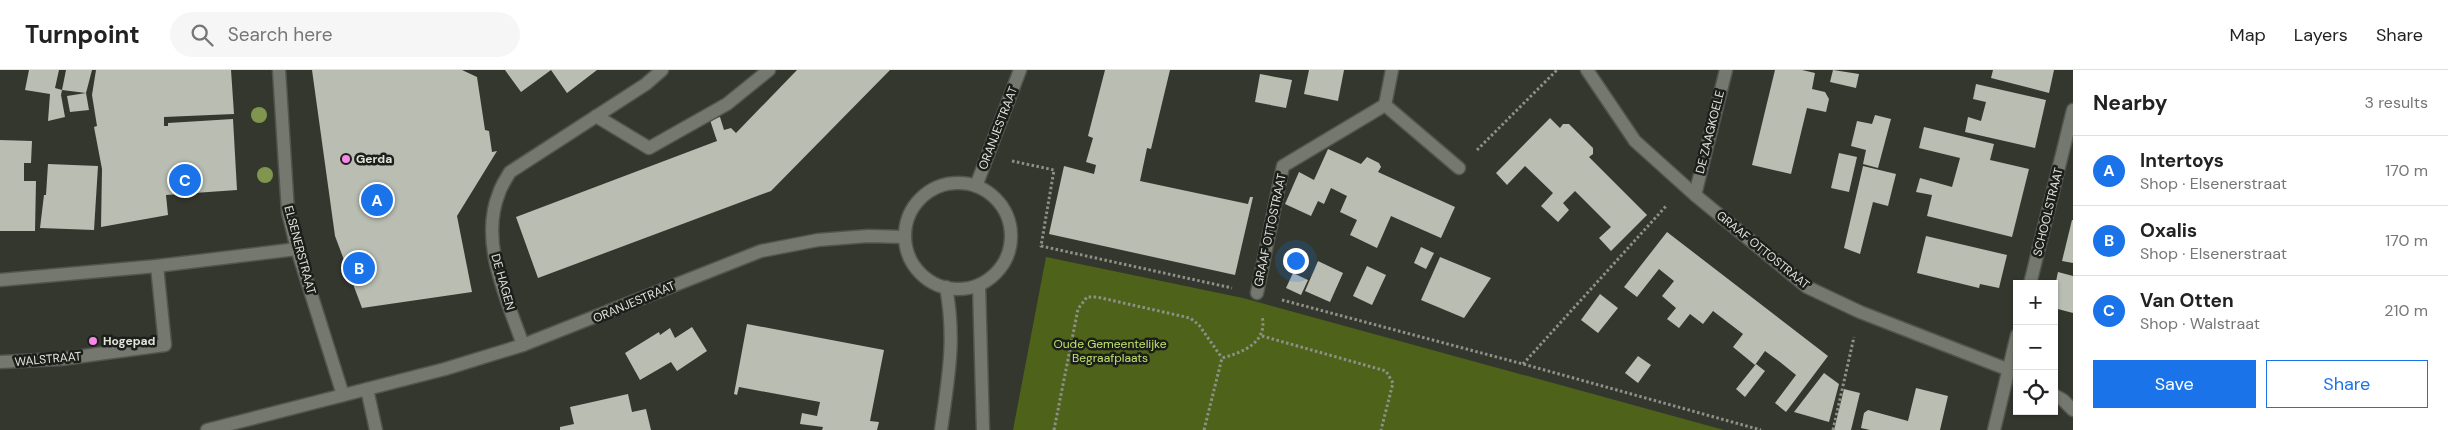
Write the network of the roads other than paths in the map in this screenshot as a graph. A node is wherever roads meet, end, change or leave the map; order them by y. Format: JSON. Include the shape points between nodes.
{"nodes":[{"id":1,"x":279,"y":70,"type":"edge"},
{"id":2,"x":662,"y":70,"type":"edge"},
{"id":3,"x":769,"y":70,"type":"edge"},
{"id":4,"x":1020,"y":70,"type":"edge"},
{"id":5,"x":1392,"y":70,"type":"edge"},
{"id":6,"x":1587,"y":70,"type":"edge"},
{"id":7,"x":1726,"y":70,"type":"edge"},
{"id":8,"x":1385,"y":105,"type":"junction"},
{"id":9,"x":2073,"y":110,"type":"edge"},
{"id":10,"x":596,"y":116,"type":"junction"},
{"id":11,"x":1459,"y":168,"type":"road end"},
{"id":12,"x":976,"y":186,"type":"junction"},
{"id":13,"x":1695,"y":195,"type":"junction"},
{"id":14,"x":905,"y":237,"type":"junction"},
{"id":15,"x":297,"y":249,"type":"junction"},
{"id":16,"x":157,"y":266,"type":"junction"},
{"id":17,"x":0,"y":280,"type":"edge"},
{"id":18,"x":2031,"y":280,"type":"edge"},
{"id":19,"x":979,"y":285,"type":"junction"},
{"id":20,"x":946,"y":287,"type":"junction"},
{"id":21,"x":1257,"y":293,"type":"road end"},
{"id":22,"x":523,"y":346,"type":"junction"},
{"id":23,"x":0,"y":362,"type":"edge"},
{"id":24,"x":2013,"y":371,"type":"edge"},
{"id":25,"x":367,"y":389,"type":"junction"},
{"id":26,"x":343,"y":395,"type":"junction"},
{"id":27,"x":2058,"y":397,"type":"edge"},
{"id":28,"x":2073,"y":410,"type":"edge"},
{"id":29,"x":207,"y":430,"type":"edge"},
{"id":30,"x":376,"y":430,"type":"edge"},
{"id":31,"x":940,"y":430,"type":"edge"},
{"id":32,"x":983,"y":430,"type":"edge"},
{"id":33,"x":1994,"y":430,"type":"edge"}],
"edges":[{"from":1,"to":15,"type":"street","name":"ELSENERSTRAAT","via":[[288,212]]},
{"from":2,"to":10,"type":"street","name":"DE HAGEN"},
{"from":3,"to":10,"type":"street","via":[[727,104],[649,148]]},
{"from":4,"to":12,"type":"street","name":"ORANJESTRAAT"},
{"from":5,"to":8,"type":"street"},
{"from":6,"to":13,"type":"street","name":"GRAAF OTTOSTRAAT","via":[[1635,141]]},
{"from":7,"to":13,"type":"street","name":"DE ZAAGKOELE"},
{"from":8,"to":11,"type":"street"},
{"from":8,"to":21,"type":"street","name":"GRAAF OTTOSTRAAT","via":[[1283,166]]},
{"from":9,"to":18,"type":"street","name":"SCHOOLSTRAAT"},
{"from":10,"to":22,"type":"street","name":"DE HAGEN","via":[[510,172],[498,193],[492,238],[495,258]]},
{"from":12,"to":14,"type":"street","via":[[951,183],[927,193],[911,212]]},
{"from":12,"to":19,"type":"street","via":[[994,196],[1007,213],[1012,234],[1008,255],[996,273]]},
{"from":13,"to":24,"type":"street","name":"GRAAF OTTOSTRAAT","via":[[1807,287],[1860,312]]},
{"from":14,"to":20,"type":"street","via":[[907,251],[922,275]]},
{"from":14,"to":22,"type":"street","name":"ORANJESTRAAT","via":[[818,240],[761,251]]},
{"from":15,"to":16,"type":"street"},
{"from":15,"to":26,"type":"street","name":"ELSENERSTRAAT"},
{"from":16,"to":17,"type":"street"},
{"from":16,"to":23,"type":"street","name":"WALSTRAAT","via":[[165,345],[60,359]]},
{"from":19,"to":20,"type":"street","via":[[963,289]]},
{"from":19,"to":32,"type":"street"},
{"from":20,"to":31,"type":"street","via":[[952,348]]},
{"from":22,"to":25,"type":"street","name":"ORANJESTRAAT"},
{"from":24,"to":33,"type":"street"},
{"from":25,"to":26,"type":"street"},
{"from":25,"to":30,"type":"street"},
{"from":26,"to":29,"type":"street"},
{"from":27,"to":28,"type":"street"}]}
